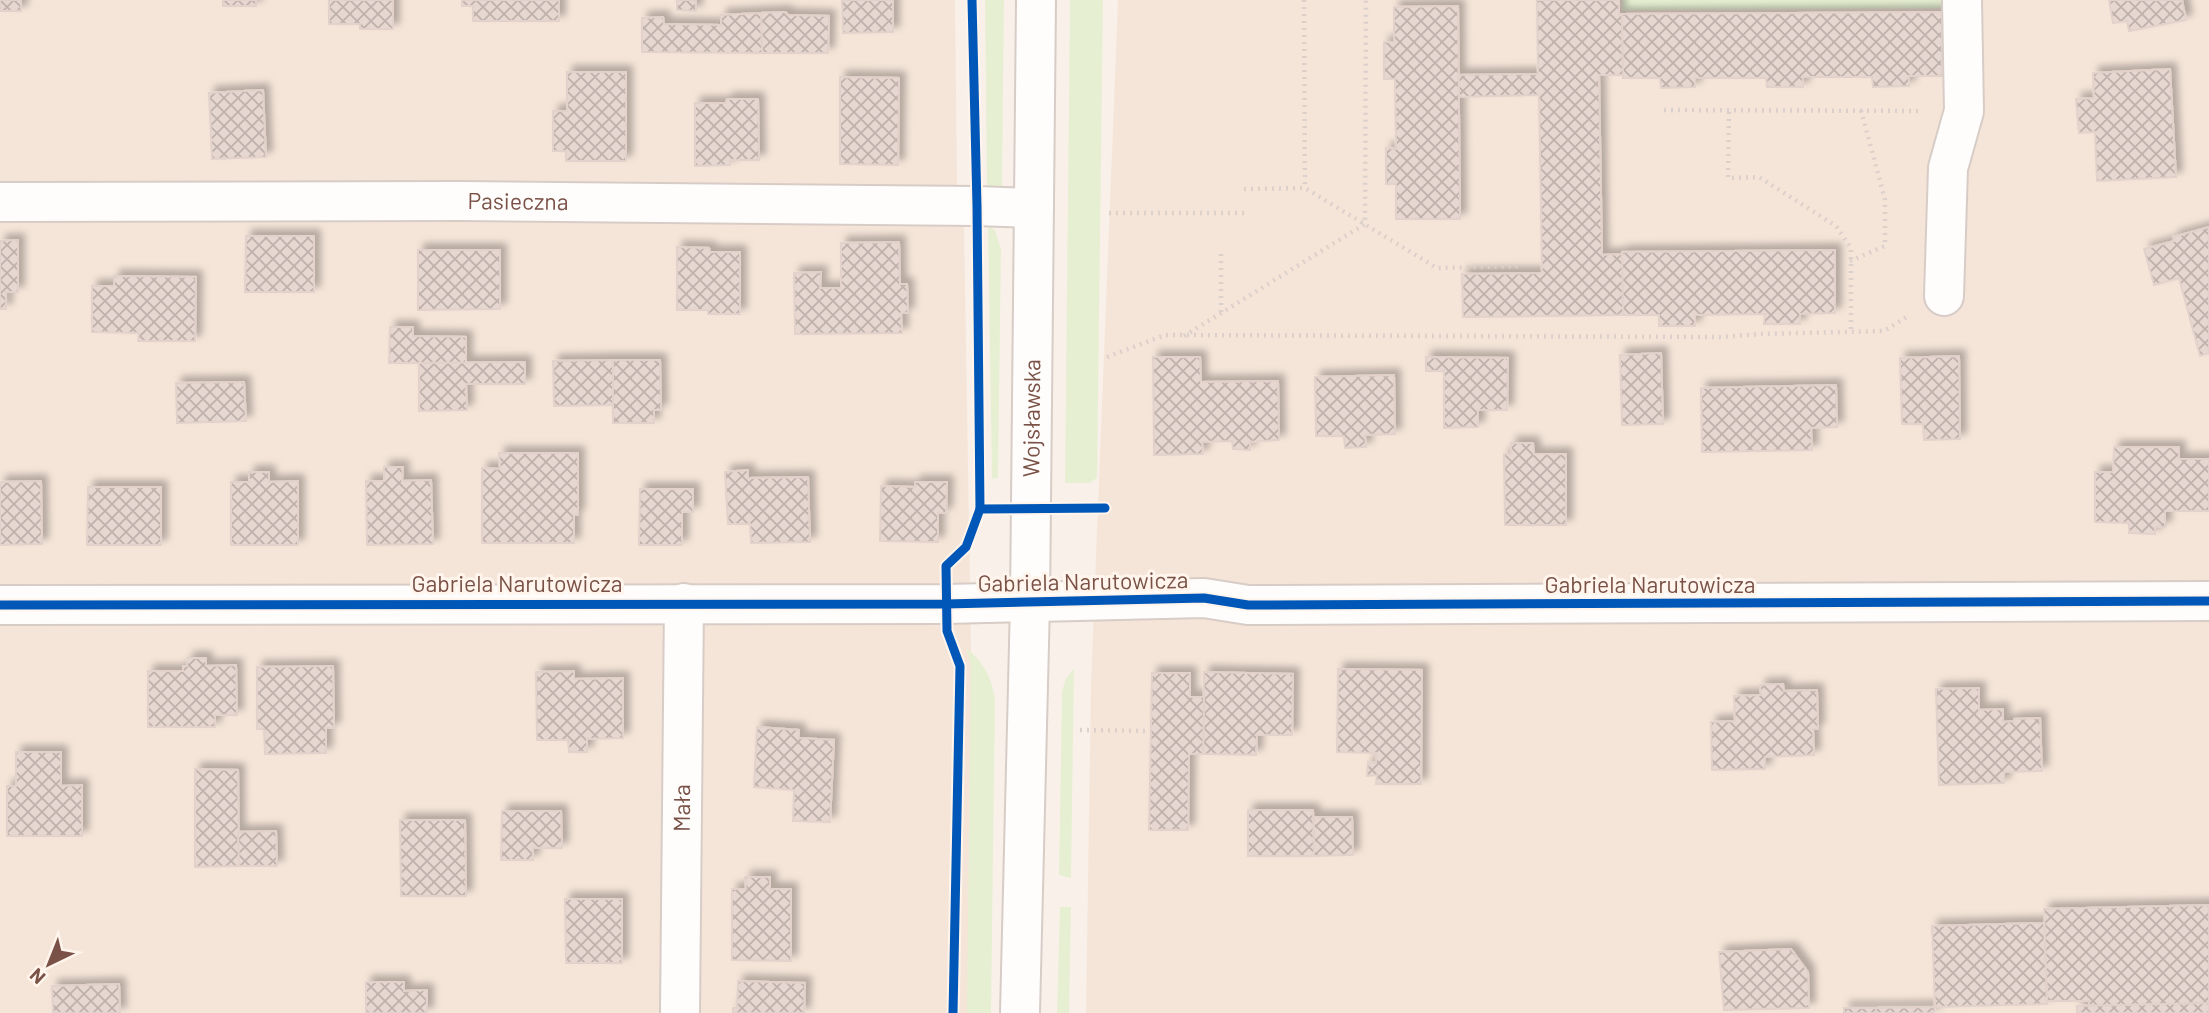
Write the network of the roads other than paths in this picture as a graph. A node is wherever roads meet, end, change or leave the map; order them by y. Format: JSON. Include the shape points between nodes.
{"nodes":[{"id":1,"x":1036,"y":0,"type":"edge"},
{"id":2,"x":1962,"y":0,"type":"edge"},
{"id":3,"x":0,"y":202,"type":"edge"},
{"id":4,"x":1034,"y":208,"type":"junction"},
{"id":5,"x":1944,"y":296,"type":"road end"},
{"id":6,"x":2209,"y":601,"type":"edge"},
{"id":7,"x":684,"y":603,"type":"junction"},
{"id":8,"x":1030,"y":603,"type":"junction"},
{"id":9,"x":0,"y":605,"type":"edge"},
{"id":10,"x":1021,"y":1010,"type":"edge"},
{"id":11,"x":680,"y":1013,"type":"edge"}],
"edges":[{"from":1,"to":4,"type":"street","name":"Wojsławska"},
{"from":2,"to":5,"type":"street","via":[[1964,111],[1948,167]]},
{"from":3,"to":4,"type":"street","name":"Pasieczna","via":[[474,201]]},
{"from":4,"to":8,"type":"street","name":"Wojsławska"},
{"from":6,"to":8,"type":"street","name":"Gabriela Narutowicza","via":[[1248,605],[1190,598]]},
{"from":7,"to":8,"type":"street","name":"Gabriela Narutowicza"},
{"from":7,"to":9,"type":"street","name":"Gabriela Narutowicza"},
{"from":7,"to":11,"type":"street","name":"Mała"},
{"from":8,"to":10,"type":"street","name":"Wojsławska"}]}
